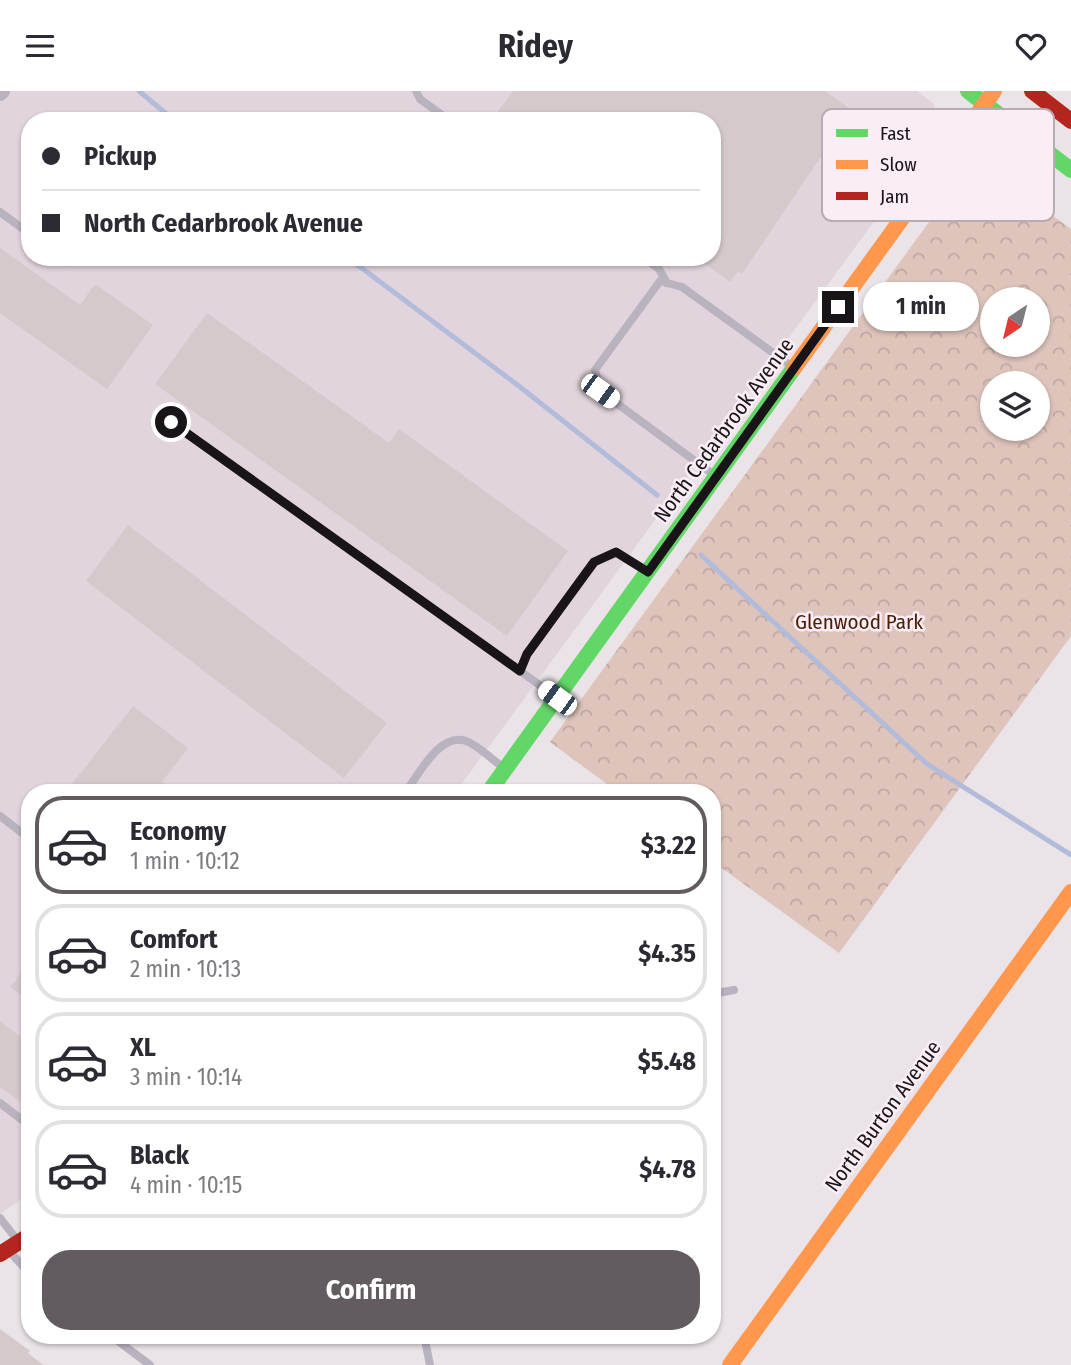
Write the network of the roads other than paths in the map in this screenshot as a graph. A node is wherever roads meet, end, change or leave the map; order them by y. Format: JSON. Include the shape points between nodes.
{"nodes":[{"id":1,"x":416,"y":91,"type":"edge"},
{"id":2,"x":968,"y":91,"type":"edge"},
{"id":3,"x":1032,"y":91,"type":"edge"},
{"id":4,"x":989,"y":97,"type":"edge"},
{"id":5,"x":1002,"y":109,"type":"edge"},
{"id":6,"x":438,"y":112,"type":"edge"},
{"id":7,"x":1071,"y":121,"type":"edge"},
{"id":8,"x":1054,"y":155,"type":"edge"},
{"id":9,"x":1071,"y":170,"type":"edge"},
{"id":10,"x":0,"y":212,"type":"edge"},
{"id":11,"x":900,"y":221,"type":"edge"},
{"id":12,"x":21,"y":227,"type":"edge"},
{"id":13,"x":655,"y":266,"type":"edge"},
{"id":14,"x":667,"y":283,"type":"junction"},
{"id":15,"x":794,"y":368,"type":"junction"},
{"id":16,"x":171,"y":422,"type":"dead end"},
{"id":17,"x":716,"y":477,"type":"junction"},
{"id":18,"x":648,"y":572,"type":"junction"},
{"id":19,"x":520,"y":671,"type":"junction"},
{"id":20,"x":557,"y":698,"type":"junction"},
{"id":21,"x":505,"y":769,"type":"junction"},
{"id":22,"x":412,"y":784,"type":"edge"},
{"id":23,"x":494,"y":784,"type":"edge"},
{"id":24,"x":0,"y":816,"type":"edge"},
{"id":25,"x":21,"y":832,"type":"edge"},
{"id":26,"x":1071,"y":892,"type":"edge"},
{"id":27,"x":734,"y":990,"type":"dead end"},
{"id":28,"x":721,"y":992,"type":"edge"},
{"id":29,"x":0,"y":1103,"type":"edge"},
{"id":30,"x":21,"y":1119,"type":"edge"},
{"id":31,"x":0,"y":1218,"type":"edge"},
{"id":32,"x":14,"y":1245,"type":"edge"},
{"id":33,"x":122,"y":1344,"type":"edge"},
{"id":34,"x":426,"y":1344,"type":"edge"},
{"id":35,"x":150,"y":1365,"type":"edge"},
{"id":36,"x":430,"y":1365,"type":"edge"},
{"id":37,"x":730,"y":1365,"type":"edge"}],
"edges":[{"from":1,"to":6,"type":"lane"},
{"from":2,"to":4,"type":"street"},
{"from":3,"to":7,"type":"street"},
{"from":4,"to":5,"type":"street"},
{"from":8,"to":9,"type":"street"},
{"from":10,"to":12,"type":"lane"},
{"from":11,"to":15,"type":"street","name":"North Cedarbrook Avenue"},
{"from":13,"to":14,"type":"lane"},
{"from":14,"to":15,"type":"lane","via":[[681,286]]},
{"from":14,"to":17,"type":"lane","via":[[660,281],[595,370],[600,391]]},
{"from":15,"to":17,"type":"street","name":"North Cedarbrook Avenue"},
{"from":16,"to":19,"type":"lane"},
{"from":17,"to":18,"type":"street","name":"North Cedarbrook Avenue"},
{"from":18,"to":19,"type":"lane","via":[[616,552],[594,562],[527,654]]},
{"from":18,"to":20,"type":"street","name":"North Cedarbrook Avenue"},
{"from":19,"to":20,"type":"lane"},
{"from":20,"to":21,"type":"street","name":"North Cedarbrook Avenue"},
{"from":21,"to":22,"type":"lane","via":[[466,741],[451,741],[439,748]]},
{"from":21,"to":23,"type":"street","name":"North Cedarbrook Avenue"},
{"from":24,"to":25,"type":"lane"},
{"from":26,"to":37,"type":"street","name":"North Burton Avenue"},
{"from":27,"to":28,"type":"lane"},
{"from":29,"to":30,"type":"lane"},
{"from":31,"to":32,"type":"lane"},
{"from":33,"to":35,"type":"lane"},
{"from":34,"to":36,"type":"lane"}]}
